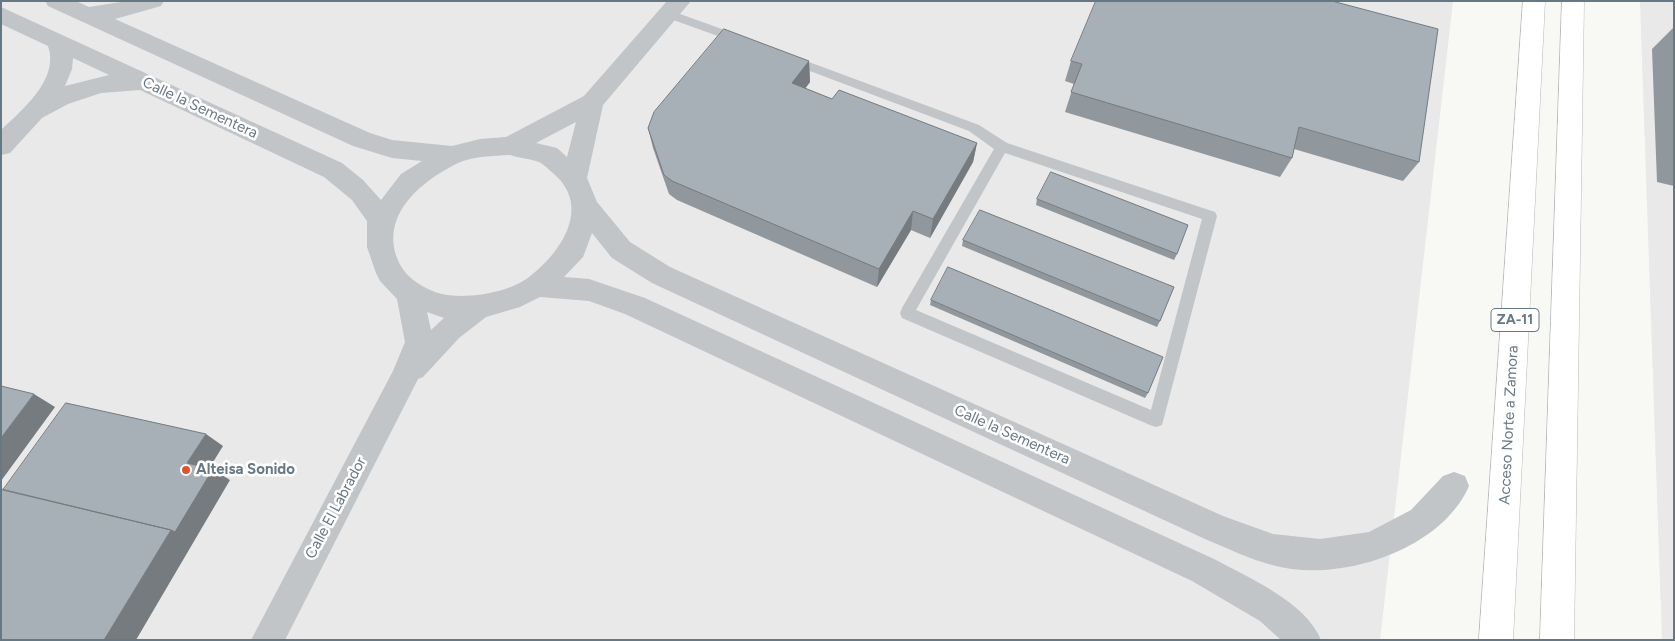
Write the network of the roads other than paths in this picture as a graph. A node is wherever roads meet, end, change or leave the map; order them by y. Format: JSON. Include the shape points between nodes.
{"nodes":[{"id":1,"x":56,"y":1,"type":"edge"},
{"id":2,"x":153,"y":1,"type":"edge"},
{"id":3,"x":158,"y":1,"type":"edge"},
{"id":4,"x":1534,"y":1,"type":"edge"},
{"id":5,"x":1573,"y":1,"type":"edge"},
{"id":6,"x":674,"y":7,"type":"edge"},
{"id":7,"x":1,"y":15,"type":"edge"},
{"id":8,"x":87,"y":15,"type":"junction"},
{"id":9,"x":57,"y":41,"type":"junction"},
{"id":10,"x":752,"y":45,"type":"edge"},
{"id":11,"x":158,"y":47,"type":"junction"},
{"id":12,"x":780,"y":55,"type":"edge"},
{"id":13,"x":144,"y":81,"type":"junction"},
{"id":14,"x":592,"y":102,"type":"junction"},
{"id":15,"x":31,"y":114,"type":"junction"},
{"id":16,"x":1,"y":146,"type":"edge"},
{"id":17,"x":510,"y":146,"type":"junction"},
{"id":18,"x":1002,"y":147,"type":"junction"},
{"id":19,"x":452,"y":155,"type":"junction"},
{"id":20,"x":575,"y":178,"type":"junction"},
{"id":21,"x":586,"y":207,"type":"junction"},
{"id":22,"x":381,"y":223,"type":"junction"},
{"id":23,"x":538,"y":286,"type":"junction"},
{"id":24,"x":410,"y":294,"type":"junction"},
{"id":25,"x":478,"y":307,"type":"junction"},
{"id":26,"x":405,"y":376,"type":"junction"},
{"id":27,"x":1454,"y":486,"type":"dead end"},
{"id":28,"x":266,"y":640,"type":"edge"},
{"id":29,"x":1305,"y":640,"type":"edge"},
{"id":30,"x":1496,"y":640,"type":"edge"},
{"id":31,"x":1557,"y":640,"type":"edge"}],
"edges":[{"from":1,"to":8,"type":"street"},
{"from":2,"to":8,"type":"street","via":[[124,10]]},
{"from":3,"to":11,"type":"street","via":[[151,20]]},
{"from":4,"to":30,"type":"highway","name":"Acceso Norte a Zamora","number":"ZA-11"},
{"from":5,"to":31,"type":"highway"},
{"from":6,"to":10,"type":"lane"},
{"from":6,"to":14,"type":"street"},
{"from":7,"to":9,"type":"street","name":"Calle la Sementera"},
{"from":8,"to":11,"type":"street"},
{"from":9,"to":13,"type":"street","name":"Calle la Sementera"},
{"from":9,"to":15,"type":"street","via":[[63,54],[60,72]]},
{"from":11,"to":19,"type":"street","via":[[362,140],[392,148]]},
{"from":12,"to":18,"type":"lane","via":[[974,128]]},
{"from":13,"to":15,"type":"street","via":[[113,83],[74,92]]},
{"from":13,"to":22,"type":"street","name":"Calle la Sementera","via":[[333,170],[363,196]]},
{"from":14,"to":17,"type":"street"},
{"from":14,"to":20,"type":"street"},
{"from":15,"to":16,"type":"street"},
{"from":17,"to":19,"type":"street","via":[[480,148]]},
{"from":17,"to":20,"type":"street","via":[[548,156]]},
{"from":18,"to":18,"type":"lane","via":[[907,313],[1156,420],[1210,216]]},
{"from":19,"to":22,"type":"street","via":[[410,181],[393,201]]},
{"from":20,"to":21,"type":"street","name":"Calle la Sementera"},
{"from":21,"to":23,"type":"street","via":[[574,249]]},
{"from":21,"to":27,"type":"street","name":"Calle la Sementera","via":[[621,250],[661,275],[1216,528],[1274,550],[1320,555],[1372,547],[1422,521]]},
{"from":22,"to":24,"type":"street","via":[[380,247],[389,273]]},
{"from":23,"to":25,"type":"street","via":[[510,300]]},
{"from":23,"to":29,"type":"street","via":[[589,290],[644,310],[1203,570],[1272,609]]},
{"from":24,"to":25,"type":"street","via":[[442,306]]},
{"from":24,"to":26,"type":"street","name":"Calle El Labrador","via":[[419,342]]},
{"from":25,"to":26,"type":"street","name":"Calle El Labrador","via":[[449,330]]},
{"from":26,"to":28,"type":"street","name":"Calle El Labrador"}]}
